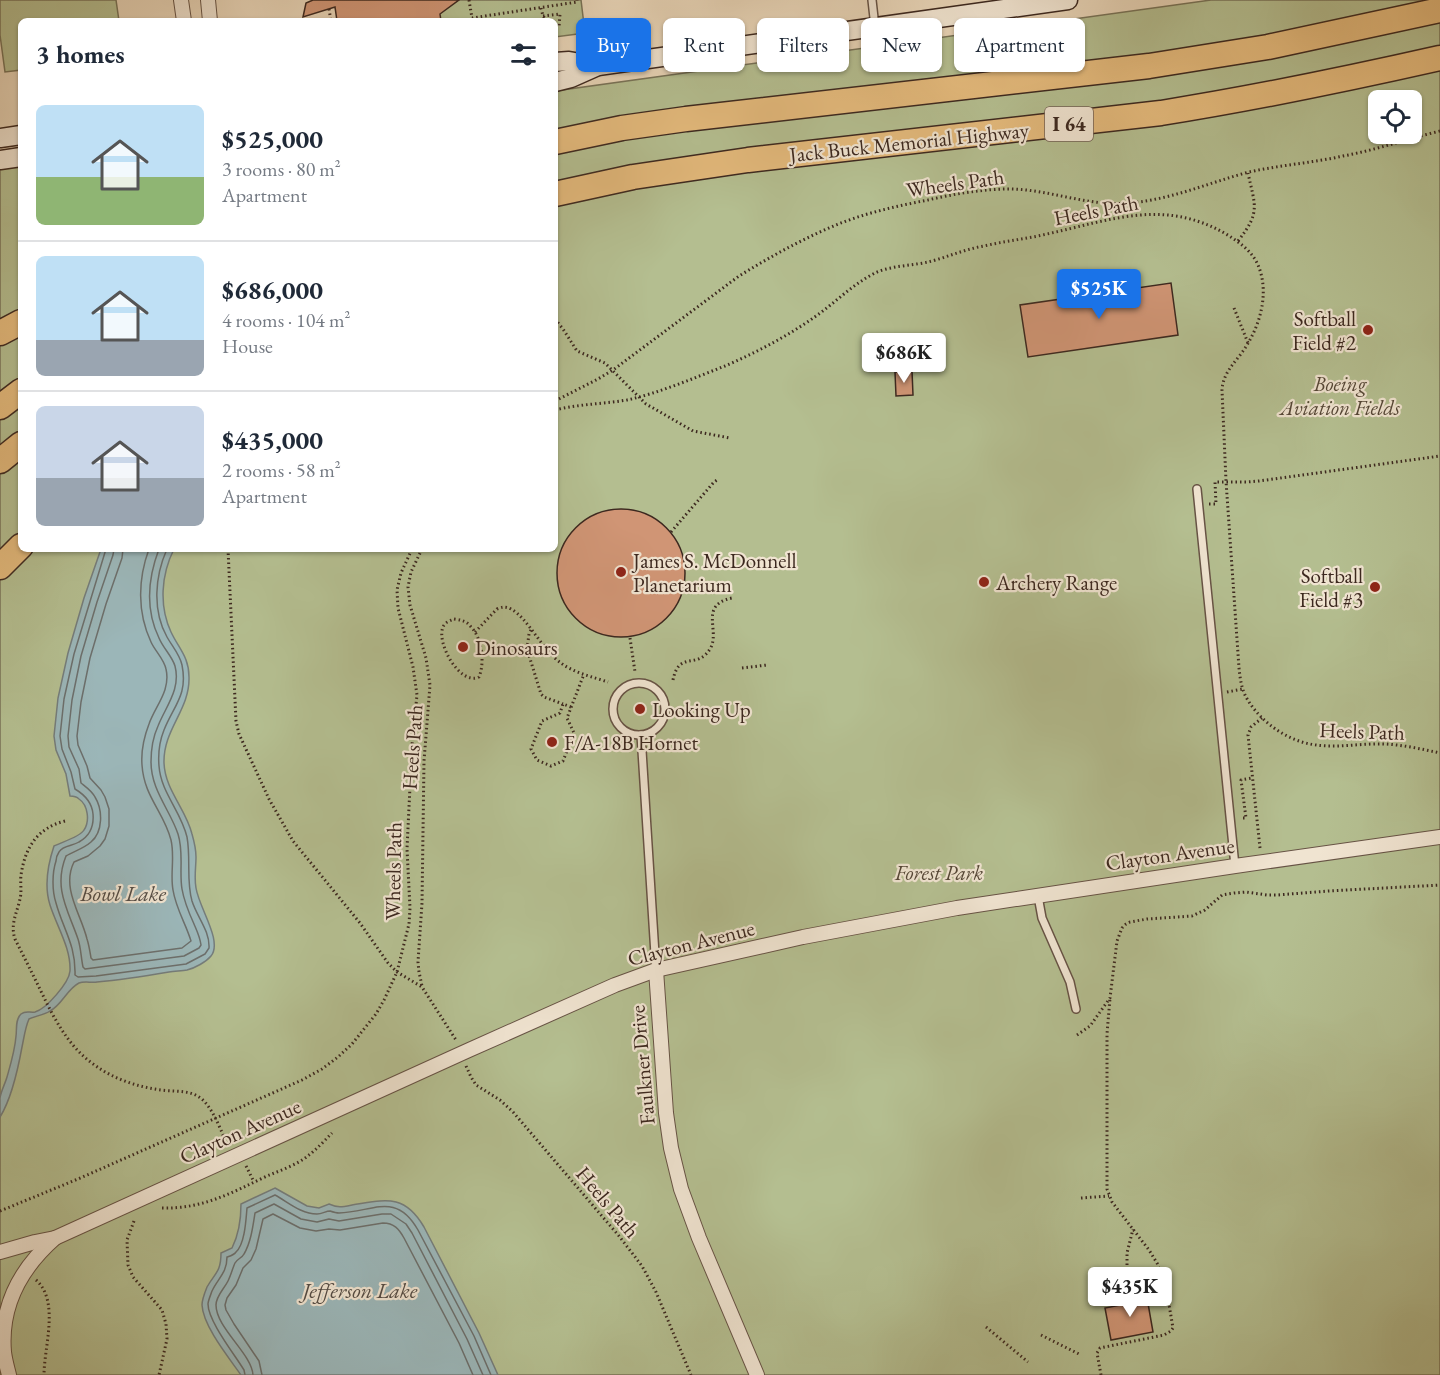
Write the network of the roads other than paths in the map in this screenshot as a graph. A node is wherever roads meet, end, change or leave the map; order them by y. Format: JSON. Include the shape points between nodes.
{"nodes":[{"id":1,"x":181,"y":0,"type":"edge"},
{"id":2,"x":208,"y":0,"type":"edge"},
{"id":3,"x":872,"y":0,"type":"edge"},
{"id":4,"x":1068,"y":0,"type":"edge"},
{"id":5,"x":1440,"y":10,"type":"edge"},
{"id":6,"x":184,"y":18,"type":"edge"},
{"id":7,"x":210,"y":18,"type":"edge"},
{"id":8,"x":874,"y":18,"type":"edge"},
{"id":9,"x":939,"y":18,"type":"edge"},
{"id":10,"x":861,"y":29,"type":"edge"},
{"id":11,"x":1440,"y":58,"type":"edge"},
{"id":12,"x":651,"y":59,"type":"edge"},
{"id":13,"x":558,"y":62,"type":"edge"},
{"id":14,"x":576,"y":62,"type":"edge"},
{"id":15,"x":584,"y":72,"type":"edge"},
{"id":16,"x":558,"y":81,"type":"edge"},
{"id":17,"x":18,"y":135,"type":"edge"},
{"id":18,"x":0,"y":138,"type":"edge"},
{"id":19,"x":558,"y":141,"type":"edge"},
{"id":20,"x":18,"y":157,"type":"edge"},
{"id":21,"x":0,"y":160,"type":"edge"},
{"id":22,"x":558,"y":193,"type":"edge"},
{"id":23,"x":18,"y":324,"type":"edge"},
{"id":24,"x":0,"y":333,"type":"edge"},
{"id":25,"x":18,"y":394,"type":"edge"},
{"id":26,"x":0,"y":407,"type":"edge"},
{"id":27,"x":18,"y":446,"type":"edge"},
{"id":28,"x":0,"y":461,"type":"edge"},
{"id":29,"x":1197,"y":489,"type":"dead end"},
{"id":30,"x":18,"y":549,"type":"edge"},
{"id":31,"x":0,"y":567,"type":"edge"},
{"id":32,"x":641,"y":735,"type":"junction"},
{"id":33,"x":1440,"y":837,"type":"edge"},
{"id":34,"x":1235,"y":866,"type":"junction"},
{"id":35,"x":1038,"y":895,"type":"junction"},
{"id":36,"x":656,"y":970,"type":"junction"},
{"id":37,"x":1076,"y":1009,"type":"dead end"},
{"id":38,"x":55,"y":1238,"type":"junction"},
{"id":39,"x":0,"y":1252,"type":"edge"},
{"id":40,"x":9,"y":1375,"type":"edge"},
{"id":41,"x":757,"y":1375,"type":"edge"}],
"edges":[{"from":1,"to":6,"type":"street"},
{"from":2,"to":7,"type":"street"},
{"from":3,"to":8,"type":"lane"},
{"from":4,"to":9,"type":"street"},
{"from":5,"to":19,"type":"highway","number":"I 64","via":[[1182,61],[686,119]]},
{"from":10,"to":12,"type":"street"},
{"from":11,"to":22,"type":"highway","name":"Jack Buck Memorial Highway","number":"I 64","via":[[1161,113],[737,161]]},
{"from":13,"to":14,"type":"street"},
{"from":15,"to":16,"type":"street"},
{"from":17,"to":18,"type":"street"},
{"from":20,"to":21,"type":"street"},
{"from":23,"to":24,"type":"highway"},
{"from":25,"to":26,"type":"highway"},
{"from":27,"to":28,"type":"highway"},
{"from":29,"to":34,"type":"lane"},
{"from":30,"to":31,"type":"highway"},
{"from":32,"to":32,"type":"lane","via":[[658,728],[666,704],[654,687],[633,683],[615,698],[614,716],[624,731]]},
{"from":32,"to":36,"type":"lane","name":"Faulkner Drive"},
{"from":33,"to":34,"type":"street","name":"Clayton Avenue"},
{"from":34,"to":35,"type":"street","name":"Clayton Avenue"},
{"from":35,"to":36,"type":"street","name":"Clayton Avenue","via":[[874,923]]},
{"from":35,"to":37,"type":"lane","via":[[1042,918],[1070,982]]},
{"from":36,"to":38,"type":"street","name":"Clayton Avenue","via":[[469,1050]]},
{"from":36,"to":41,"type":"street","name":"Faulkner Drive","via":[[666,1113],[676,1169],[699,1238]]},
{"from":38,"to":39,"type":"street","name":"Clayton Avenue"},
{"from":38,"to":40,"type":"street","via":[[31,1262],[16,1284],[9,1304],[3,1334]]}]}
